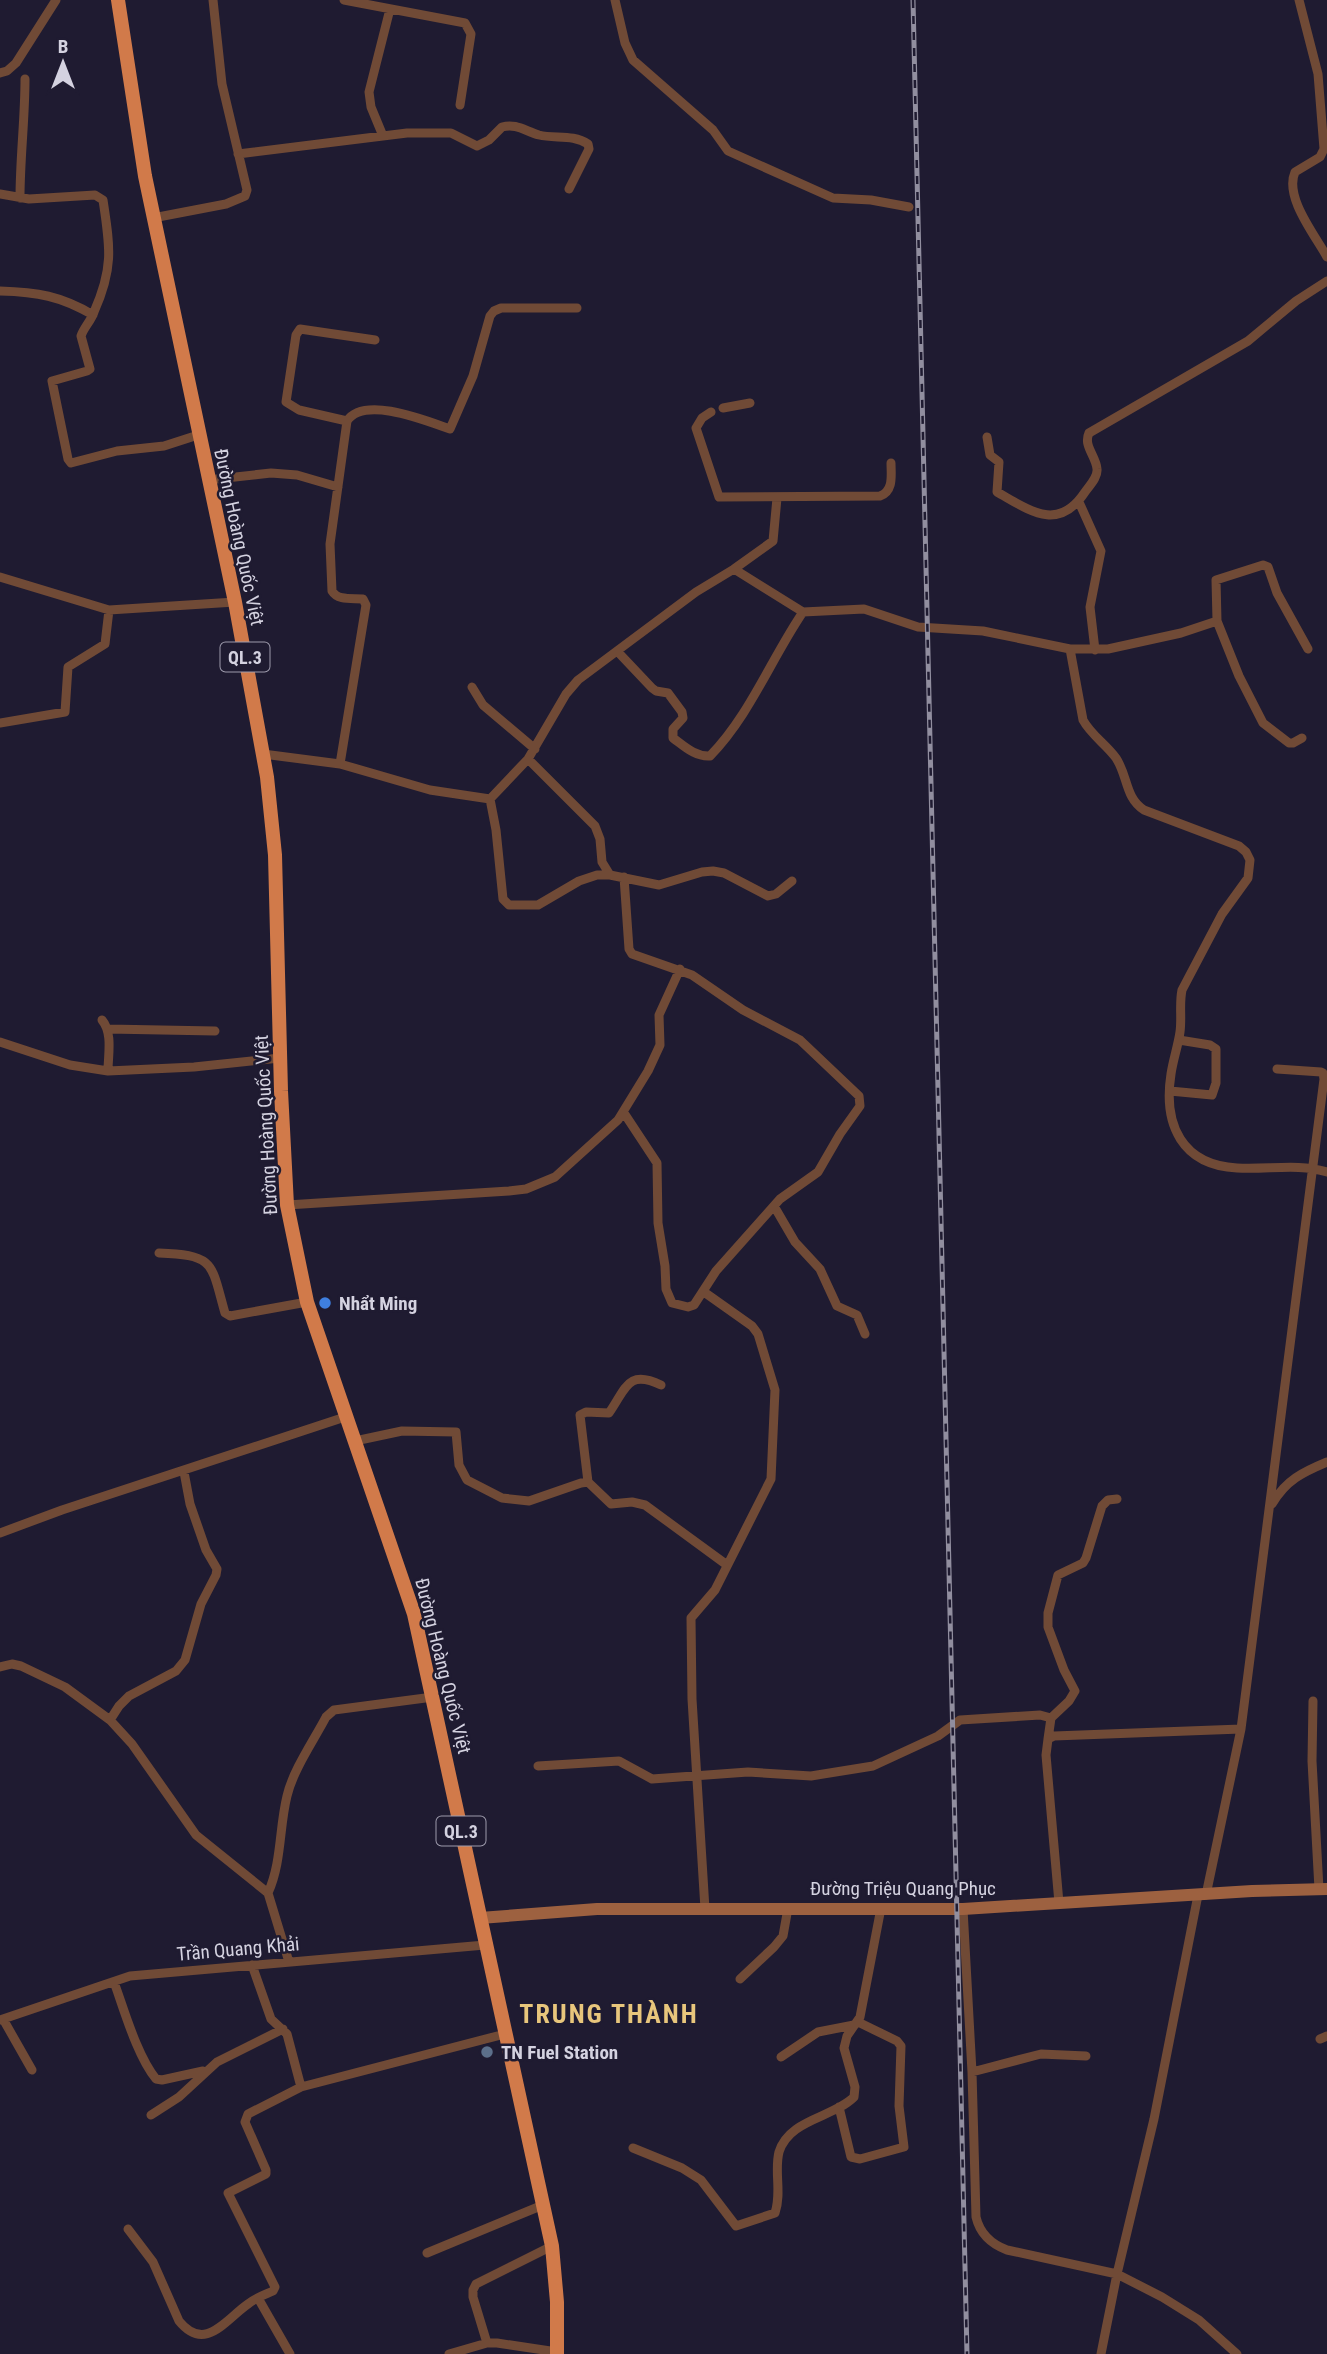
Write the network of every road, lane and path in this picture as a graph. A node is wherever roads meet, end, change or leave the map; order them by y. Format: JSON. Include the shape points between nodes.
{"nodes":[{"id":1,"x":56,"y":0,"type":"edge"},
{"id":2,"x":118,"y":0,"type":"edge"},
{"id":3,"x":213,"y":0,"type":"edge"},
{"id":4,"x":344,"y":0,"type":"edge"},
{"id":5,"x":615,"y":0,"type":"edge"},
{"id":6,"x":1299,"y":0,"type":"edge"},
{"id":7,"x":390,"y":9,"type":"junction"},
{"id":8,"x":0,"y":73,"type":"edge"},
{"id":9,"x":25,"y":79,"type":"dead end"},
{"id":10,"x":460,"y":106,"type":"dead end"},
{"id":11,"x":383,"y":136,"type":"junction"},
{"id":12,"x":238,"y":154,"type":"junction"},
{"id":13,"x":569,"y":189,"type":"dead end"},
{"id":14,"x":0,"y":194,"type":"edge"},
{"id":15,"x":20,"y":198,"type":"junction"},
{"id":16,"x":909,"y":207,"type":"dead end"},
{"id":17,"x":153,"y":218,"type":"junction"},
{"id":18,"x":1327,"y":257,"type":"edge"},
{"id":19,"x":1327,"y":281,"type":"edge"},
{"id":20,"x":0,"y":291,"type":"edge"},
{"id":21,"x":577,"y":308,"type":"dead end"},
{"id":22,"x":93,"y":315,"type":"junction"},
{"id":23,"x":375,"y":340,"type":"dead end"},
{"id":24,"x":750,"y":403,"type":"dead end"},
{"id":25,"x":723,"y":408,"type":"dead end"},
{"id":26,"x":711,"y":412,"type":"dead end"},
{"id":27,"x":347,"y":421,"type":"junction"},
{"id":28,"x":198,"y":435,"type":"junction"},
{"id":29,"x":988,"y":437,"type":"dead end"},
{"id":30,"x":891,"y":463,"type":"dead end"},
{"id":31,"x":208,"y":480,"type":"junction"},
{"id":32,"x":338,"y":487,"type":"junction"},
{"id":33,"x":778,"y":498,"type":"junction"},
{"id":34,"x":1079,"y":502,"type":"junction"},
{"id":35,"x":734,"y":569,"type":"junction"},
{"id":36,"x":0,"y":577,"type":"edge"},
{"id":37,"x":235,"y":602,"type":"junction"},
{"id":38,"x":109,"y":610,"type":"junction"},
{"id":39,"x":803,"y":612,"type":"junction"},
{"id":40,"x":1217,"y":621,"type":"junction"},
{"id":41,"x":1070,"y":649,"type":"junction"},
{"id":42,"x":1308,"y":649,"type":"dead end"},
{"id":43,"x":1095,"y":650,"type":"junction"},
{"id":44,"x":617,"y":651,"type":"junction"},
{"id":45,"x":472,"y":687,"type":"dead end"},
{"id":46,"x":0,"y":723,"type":"edge"},
{"id":47,"x":1302,"y":738,"type":"dead end"},
{"id":48,"x":535,"y":749,"type":"junction"},
{"id":49,"x":263,"y":754,"type":"junction"},
{"id":50,"x":528,"y":759,"type":"junction"},
{"id":51,"x":340,"y":764,"type":"junction"},
{"id":52,"x":490,"y":799,"type":"junction"},
{"id":53,"x":610,"y":875,"type":"junction"},
{"id":54,"x":624,"y":877,"type":"junction"},
{"id":55,"x":792,"y":881,"type":"dead end"},
{"id":56,"x":680,"y":969,"type":"junction"},
{"id":57,"x":102,"y":1020,"type":"dead end"},
{"id":58,"x":108,"y":1029,"type":"junction"},
{"id":59,"x":215,"y":1031,"type":"dead end"},
{"id":60,"x":1179,"y":1040,"type":"junction"},
{"id":61,"x":0,"y":1042,"type":"edge"},
{"id":62,"x":280,"y":1058,"type":"junction"},
{"id":63,"x":1277,"y":1069,"type":"dead end"},
{"id":64,"x":108,"y":1071,"type":"junction"},
{"id":65,"x":1170,"y":1091,"type":"junction"},
{"id":66,"x":624,"y":1113,"type":"junction"},
{"id":67,"x":1313,"y":1168,"type":"junction"},
{"id":68,"x":1327,"y":1172,"type":"edge"},
{"id":69,"x":287,"y":1205,"type":"junction"},
{"id":70,"x":774,"y":1206,"type":"junction"},
{"id":71,"x":159,"y":1253,"type":"dead end"},
{"id":72,"x":704,"y":1292,"type":"junction"},
{"id":73,"x":307,"y":1302,"type":"junction"},
{"id":74,"x":864,"y":1334,"type":"dead end"},
{"id":75,"x":661,"y":1385,"type":"dead end"},
{"id":76,"x":345,"y":1417,"type":"junction"},
{"id":77,"x":355,"y":1441,"type":"junction"},
{"id":78,"x":1327,"y":1462,"type":"edge"},
{"id":79,"x":184,"y":1472,"type":"junction"},
{"id":80,"x":588,"y":1482,"type":"junction"},
{"id":81,"x":1117,"y":1499,"type":"dead end"},
{"id":82,"x":1269,"y":1509,"type":"junction"},
{"id":83,"x":0,"y":1534,"type":"edge"},
{"id":84,"x":727,"y":1565,"type":"junction"},
{"id":85,"x":0,"y":1667,"type":"edge"},
{"id":86,"x":433,"y":1697,"type":"junction"},
{"id":87,"x":1313,"y":1701,"type":"dead end"},
{"id":88,"x":1052,"y":1718,"type":"junction"},
{"id":89,"x":110,"y":1720,"type":"junction"},
{"id":90,"x":1241,"y":1729,"type":"junction"},
{"id":91,"x":1048,"y":1739,"type":"junction"},
{"id":92,"x":538,"y":1766,"type":"dead end"},
{"id":93,"x":697,"y":1776,"type":"junction"},
{"id":94,"x":1323,"y":1889,"type":"edge"},
{"id":95,"x":268,"y":1893,"type":"junction"},
{"id":96,"x":1202,"y":1895,"type":"junction"},
{"id":97,"x":1059,"y":1903,"type":"junction"},
{"id":98,"x":788,"y":1908,"type":"junction"},
{"id":99,"x":881,"y":1908,"type":"junction"},
{"id":100,"x":705,"y":1909,"type":"junction"},
{"id":101,"x":963,"y":1909,"type":"junction"},
{"id":102,"x":480,"y":1918,"type":"junction"},
{"id":103,"x":485,"y":1945,"type":"junction"},
{"id":104,"x":289,"y":1962,"type":"junction"},
{"id":105,"x":252,"y":1965,"type":"junction"},
{"id":106,"x":740,"y":1979,"type":"dead end"},
{"id":107,"x":114,"y":1982,"type":"junction"},
{"id":108,"x":1,"y":2020,"type":"edge"},
{"id":109,"x":857,"y":2023,"type":"junction"},
{"id":110,"x":283,"y":2029,"type":"junction"},
{"id":111,"x":505,"y":2034,"type":"junction"},
{"id":112,"x":1086,"y":2056,"type":"dead end"},
{"id":113,"x":781,"y":2057,"type":"dead end"},
{"id":114,"x":32,"y":2070,"type":"dead end"},
{"id":115,"x":205,"y":2071,"type":"junction"},
{"id":116,"x":972,"y":2072,"type":"junction"},
{"id":117,"x":301,"y":2087,"type":"junction"},
{"id":118,"x":839,"y":2107,"type":"junction"},
{"id":119,"x":150,"y":2115,"type":"dead end"},
{"id":120,"x":633,"y":2148,"type":"dead end"},
{"id":121,"x":543,"y":2205,"type":"junction"},
{"id":122,"x":128,"y":2229,"type":"dead end"},
{"id":123,"x":552,"y":2246,"type":"junction"},
{"id":124,"x":427,"y":2253,"type":"dead end"},
{"id":125,"x":1117,"y":2274,"type":"junction"},
{"id":126,"x":258,"y":2298,"type":"junction"},
{"id":127,"x":487,"y":2343,"type":"junction"},
{"id":128,"x":557,"y":2353,"type":"edge"},
{"id":129,"x":290,"y":2354,"type":"edge"},
{"id":130,"x":449,"y":2354,"type":"edge"},
{"id":131,"x":1101,"y":2354,"type":"edge"},
{"id":132,"x":1237,"y":2354,"type":"edge"}],
"edges":[{"from":1,"to":8,"type":"street","via":[[16,63]]},
{"from":2,"to":17,"type":"highway","name":"Đường Hoàng Quốc Việt","number":"QL.3"},
{"from":3,"to":12,"type":"street","via":[[222,84]]},
{"from":4,"to":7,"type":"street"},
{"from":5,"to":16,"type":"street","via":[[633,60],[713,130],[728,151],[833,198]]},
{"from":6,"to":18,"type":"street","via":[[1317,64],[1324,149],[1320,157],[1295,172],[1292,181],[1296,205]]},
{"from":7,"to":10,"type":"street","via":[[468,27],[471,34]]},
{"from":7,"to":11,"type":"street","via":[[369,92]]},
{"from":9,"to":15,"type":"street"},
{"from":11,"to":12,"type":"street"},
{"from":11,"to":13,"type":"street","via":[[451,133],[477,146],[509,125],[583,141],[589,149]]},
{"from":12,"to":17,"type":"street","via":[[245,196]]},
{"from":14,"to":15,"type":"street"},
{"from":15,"to":22,"type":"street","via":[[95,194],[103,200],[109,268]]},
{"from":17,"to":28,"type":"highway","name":"Đường Hoàng Quốc Việt","number":"QL.3"},
{"from":19,"to":34,"type":"street","via":[[1248,341],[1089,433],[1087,442],[1098,470]]},
{"from":20,"to":22,"type":"street","via":[[48,294]]},
{"from":21,"to":27,"type":"street","via":[[494,311],[450,429],[412,416],[369,410],[360,410]]},
{"from":22,"to":28,"type":"street","via":[[81,336],[90,369],[52,381],[71,463]]},
{"from":23,"to":27,"type":"street","via":[[303,329],[296,334],[286,402],[299,410]]},
{"from":24,"to":25,"type":"street"},
{"from":26,"to":33,"type":"street","via":[[696,428],[716,494]]},
{"from":27,"to":32,"type":"street"},
{"from":28,"to":31,"type":"highway","name":"Đường Hoàng Quốc Việt","number":"QL.3"},
{"from":29,"to":34,"type":"street","via":[[990,455],[999,462],[997,492],[1044,516],[1063,513]]},
{"from":30,"to":33,"type":"street","via":[[890,489],[880,496]]},
{"from":31,"to":32,"type":"street","via":[[271,473]]},
{"from":31,"to":37,"type":"highway","name":"Đường Hoàng Quốc Việt","number":"QL.3"},
{"from":32,"to":51,"type":"street","via":[[330,544],[332,591],[343,598],[363,598],[366,605]]},
{"from":33,"to":35,"type":"street","via":[[772,541]]},
{"from":34,"to":43,"type":"street","via":[[1101,551],[1090,607]]},
{"from":35,"to":39,"type":"street"},
{"from":35,"to":44,"type":"street"},
{"from":36,"to":38,"type":"street"},
{"from":37,"to":38,"type":"street"},
{"from":37,"to":49,"type":"highway","name":"Đường Hoàng Quốc Việt","number":"QL.3"},
{"from":38,"to":46,"type":"street","via":[[105,644],[68,667],[65,712]]},
{"from":39,"to":41,"type":"street","via":[[864,609],[918,627],[983,631]]},
{"from":39,"to":44,"type":"street","via":[[742,714],[710,756],[694,753],[673,738],[682,712],[668,693],[652,688]]},
{"from":40,"to":42,"type":"street","via":[[1216,580],[1266,565]]},
{"from":40,"to":43,"type":"street"},
{"from":40,"to":47,"type":"street","via":[[1263,723],[1289,743]]},
{"from":41,"to":43,"type":"street"},
{"from":41,"to":60,"type":"street","via":[[1083,720],[1115,756],[1136,805],[1239,846],[1250,860],[1248,878],[1222,914],[1182,990]]},
{"from":44,"to":48,"type":"street","via":[[572,686]]},
{"from":45,"to":48,"type":"street","via":[[483,705]]},
{"from":48,"to":50,"type":"street"},
{"from":49,"to":51,"type":"street"},
{"from":49,"to":62,"type":"highway","name":"Đường Hoàng Quốc Việt","number":"QL.3","via":[[275,855]]},
{"from":50,"to":52,"type":"street"},
{"from":50,"to":53,"type":"street","via":[[595,826],[602,862]]},
{"from":51,"to":52,"type":"street","via":[[430,790]]},
{"from":52,"to":53,"type":"street","via":[[505,904],[538,905],[579,881]]},
{"from":53,"to":54,"type":"street"},
{"from":54,"to":55,"type":"street","via":[[659,885],[713,871],[768,896]]},
{"from":54,"to":56,"type":"street","via":[[632,954]]},
{"from":56,"to":66,"type":"street","via":[[659,1015],[660,1045]]},
{"from":56,"to":70,"type":"street","via":[[800,1040],[859,1096],[860,1106],[818,1172]]},
{"from":57,"to":58,"type":"street"},
{"from":58,"to":59,"type":"street"},
{"from":58,"to":64,"type":"street"},
{"from":60,"to":65,"type":"street"},
{"from":60,"to":65,"type":"street","via":[[1216,1048],[1214,1093]]},
{"from":61,"to":64,"type":"street","via":[[70,1065]]},
{"from":62,"to":64,"type":"street"},
{"from":62,"to":69,"type":"highway","name":"Đường Hoàng Quốc Việt","number":"QL.3"},
{"from":63,"to":67,"type":"street","via":[[1324,1075]]},
{"from":65,"to":67,"type":"street","via":[[1174,1130],[1198,1158],[1236,1168]]},
{"from":66,"to":69,"type":"street","via":[[566,1168],[526,1189]]},
{"from":66,"to":72,"type":"street","via":[[657,1163],[658,1223],[668,1297],[680,1307],[688,1307]]},
{"from":67,"to":68,"type":"street"},
{"from":67,"to":82,"type":"street"},
{"from":69,"to":73,"type":"highway","name":"Đường Hoàng Quốc Việt","number":"QL.3"},
{"from":70,"to":72,"type":"street"},
{"from":70,"to":74,"type":"street","via":[[789,1234],[820,1269],[837,1306],[857,1315]]},
{"from":71,"to":73,"type":"street","via":[[186,1254],[209,1264],[227,1315],[233,1317]]},
{"from":72,"to":84,"type":"street","via":[[758,1334],[775,1390],[771,1479]]},
{"from":73,"to":76,"type":"highway","name":"Đường Hoàng Quốc Việt","number":"QL.3"},
{"from":75,"to":80,"type":"street","via":[[635,1379],[609,1413],[580,1415]]},
{"from":76,"to":77,"type":"highway","name":"Đường Hoàng Quốc Việt","number":"QL.3"},
{"from":76,"to":79,"type":"street"},
{"from":77,"to":80,"type":"street","via":[[402,1431],[456,1432],[459,1465],[467,1480],[516,1501]]},
{"from":77,"to":86,"type":"highway","name":"Đường Hoàng Quốc Việt","number":"QL.3","via":[[414,1614]]},
{"from":78,"to":82,"type":"street","via":[[1288,1482]]},
{"from":79,"to":83,"type":"street"},
{"from":79,"to":89,"type":"street","via":[[190,1504],[217,1571],[201,1604],[185,1660],[176,1671],[129,1696]]},
{"from":80,"to":84,"type":"street","via":[[611,1504],[645,1505]]},
{"from":81,"to":88,"type":"street","via":[[1102,1506],[1083,1563],[1062,1572],[1055,1584],[1047,1621],[1075,1690]]},
{"from":82,"to":90,"type":"street"},
{"from":84,"to":93,"type":"street","via":[[711,1596],[691,1618]]},
{"from":85,"to":89,"type":"street","via":[[21,1666],[65,1687]]},
{"from":86,"to":95,"type":"street","via":[[328,1714],[287,1793],[280,1852]]},
{"from":86,"to":102,"type":"highway","name":"Đường Hoàng Quốc Việt","number":"QL.3"},
{"from":87,"to":94,"type":"street","via":[[1311,1761]]},
{"from":88,"to":91,"type":"street"},
{"from":88,"to":93,"type":"street","via":[[960,1720],[938,1736],[861,1769],[811,1776],[748,1772]]},
{"from":89,"to":95,"type":"street","via":[[196,1835]]},
{"from":90,"to":91,"type":"street"},
{"from":90,"to":96,"type":"street"},
{"from":91,"to":97,"type":"street"},
{"from":92,"to":93,"type":"street","via":[[610,1760],[652,1779]]},
{"from":93,"to":100,"type":"street"},
{"from":94,"to":96,"type":"main road","name":"Đường Triệu Quang Phục"},
{"from":95,"to":104,"type":"street"},
{"from":96,"to":97,"type":"main road","name":"Đường Triệu Quang Phục"},
{"from":96,"to":125,"type":"street"},
{"from":97,"to":101,"type":"main road","name":"Đường Triệu Quang Phục"},
{"from":98,"to":99,"type":"main road","name":"Đường Triệu Quang Phục"},
{"from":98,"to":100,"type":"main road","name":"Đường Triệu Quang Phục"},
{"from":98,"to":106,"type":"street","via":[[783,1936]]},
{"from":99,"to":101,"type":"main road","name":"Đường Triệu Quang Phục"},
{"from":99,"to":109,"type":"street"},
{"from":100,"to":102,"type":"main road","name":"Đường Triệu Quang Phục","via":[[586,1910]]},
{"from":101,"to":116,"type":"street"},
{"from":102,"to":103,"type":"highway","name":"Đường Hoàng Quốc Việt","number":"QL.3"},
{"from":103,"to":104,"type":"street","name":"Trần Quang Khải"},
{"from":103,"to":111,"type":"highway","name":"Đường Hoàng Quốc Việt","number":"QL.3"},
{"from":104,"to":105,"type":"street","name":"Trần Quang Khải"},
{"from":105,"to":107,"type":"street","name":"Trần Quang Khải","via":[[130,1976]]},
{"from":105,"to":110,"type":"street","via":[[271,2019]]},
{"from":107,"to":108,"type":"street","name":"Trần Quang Khải"},
{"from":107,"to":115,"type":"street","via":[[156,2079]]},
{"from":108,"to":114,"type":"street"},
{"from":109,"to":113,"type":"street","via":[[818,2032]]},
{"from":109,"to":118,"type":"street","via":[[846,2036],[844,2048],[856,2092]]},
{"from":109,"to":118,"type":"street","via":[[901,2046],[899,2106],[904,2147],[860,2159],[851,2157]]},
{"from":110,"to":115,"type":"street"},
{"from":110,"to":117,"type":"street"},
{"from":111,"to":117,"type":"street"},
{"from":111,"to":121,"type":"highway","name":"Đường Hoàng Quốc Việt","number":"QL.3"},
{"from":112,"to":116,"type":"street","via":[[1041,2054]]},
{"from":115,"to":119,"type":"street","via":[[179,2097]]},
{"from":116,"to":125,"type":"street","via":[[976,2217],[981,2230],[997,2247]]},
{"from":117,"to":126,"type":"street","via":[[248,2114],[245,2122],[266,2174],[228,2193],[275,2283],[273,2291]]},
{"from":118,"to":120,"type":"street","via":[[788,2136],[778,2160],[775,2213],[740,2226],[701,2180]]},
{"from":121,"to":123,"type":"highway","name":"Đường Hoàng Quốc Việt","number":"QL.3"},
{"from":121,"to":124,"type":"street"},
{"from":122,"to":126,"type":"street","via":[[153,2262],[179,2321],[195,2335],[215,2331]]},
{"from":123,"to":127,"type":"street","via":[[476,2284],[473,2297]]},
{"from":123,"to":128,"type":"highway","name":"Đường Hoàng Quốc Việt","number":"QL.3"},
{"from":125,"to":131,"type":"street"},
{"from":125,"to":132,"type":"street","via":[[1192,2315]]},
{"from":126,"to":129,"type":"street"},
{"from":127,"to":128,"type":"street"},
{"from":127,"to":130,"type":"street"}]}
